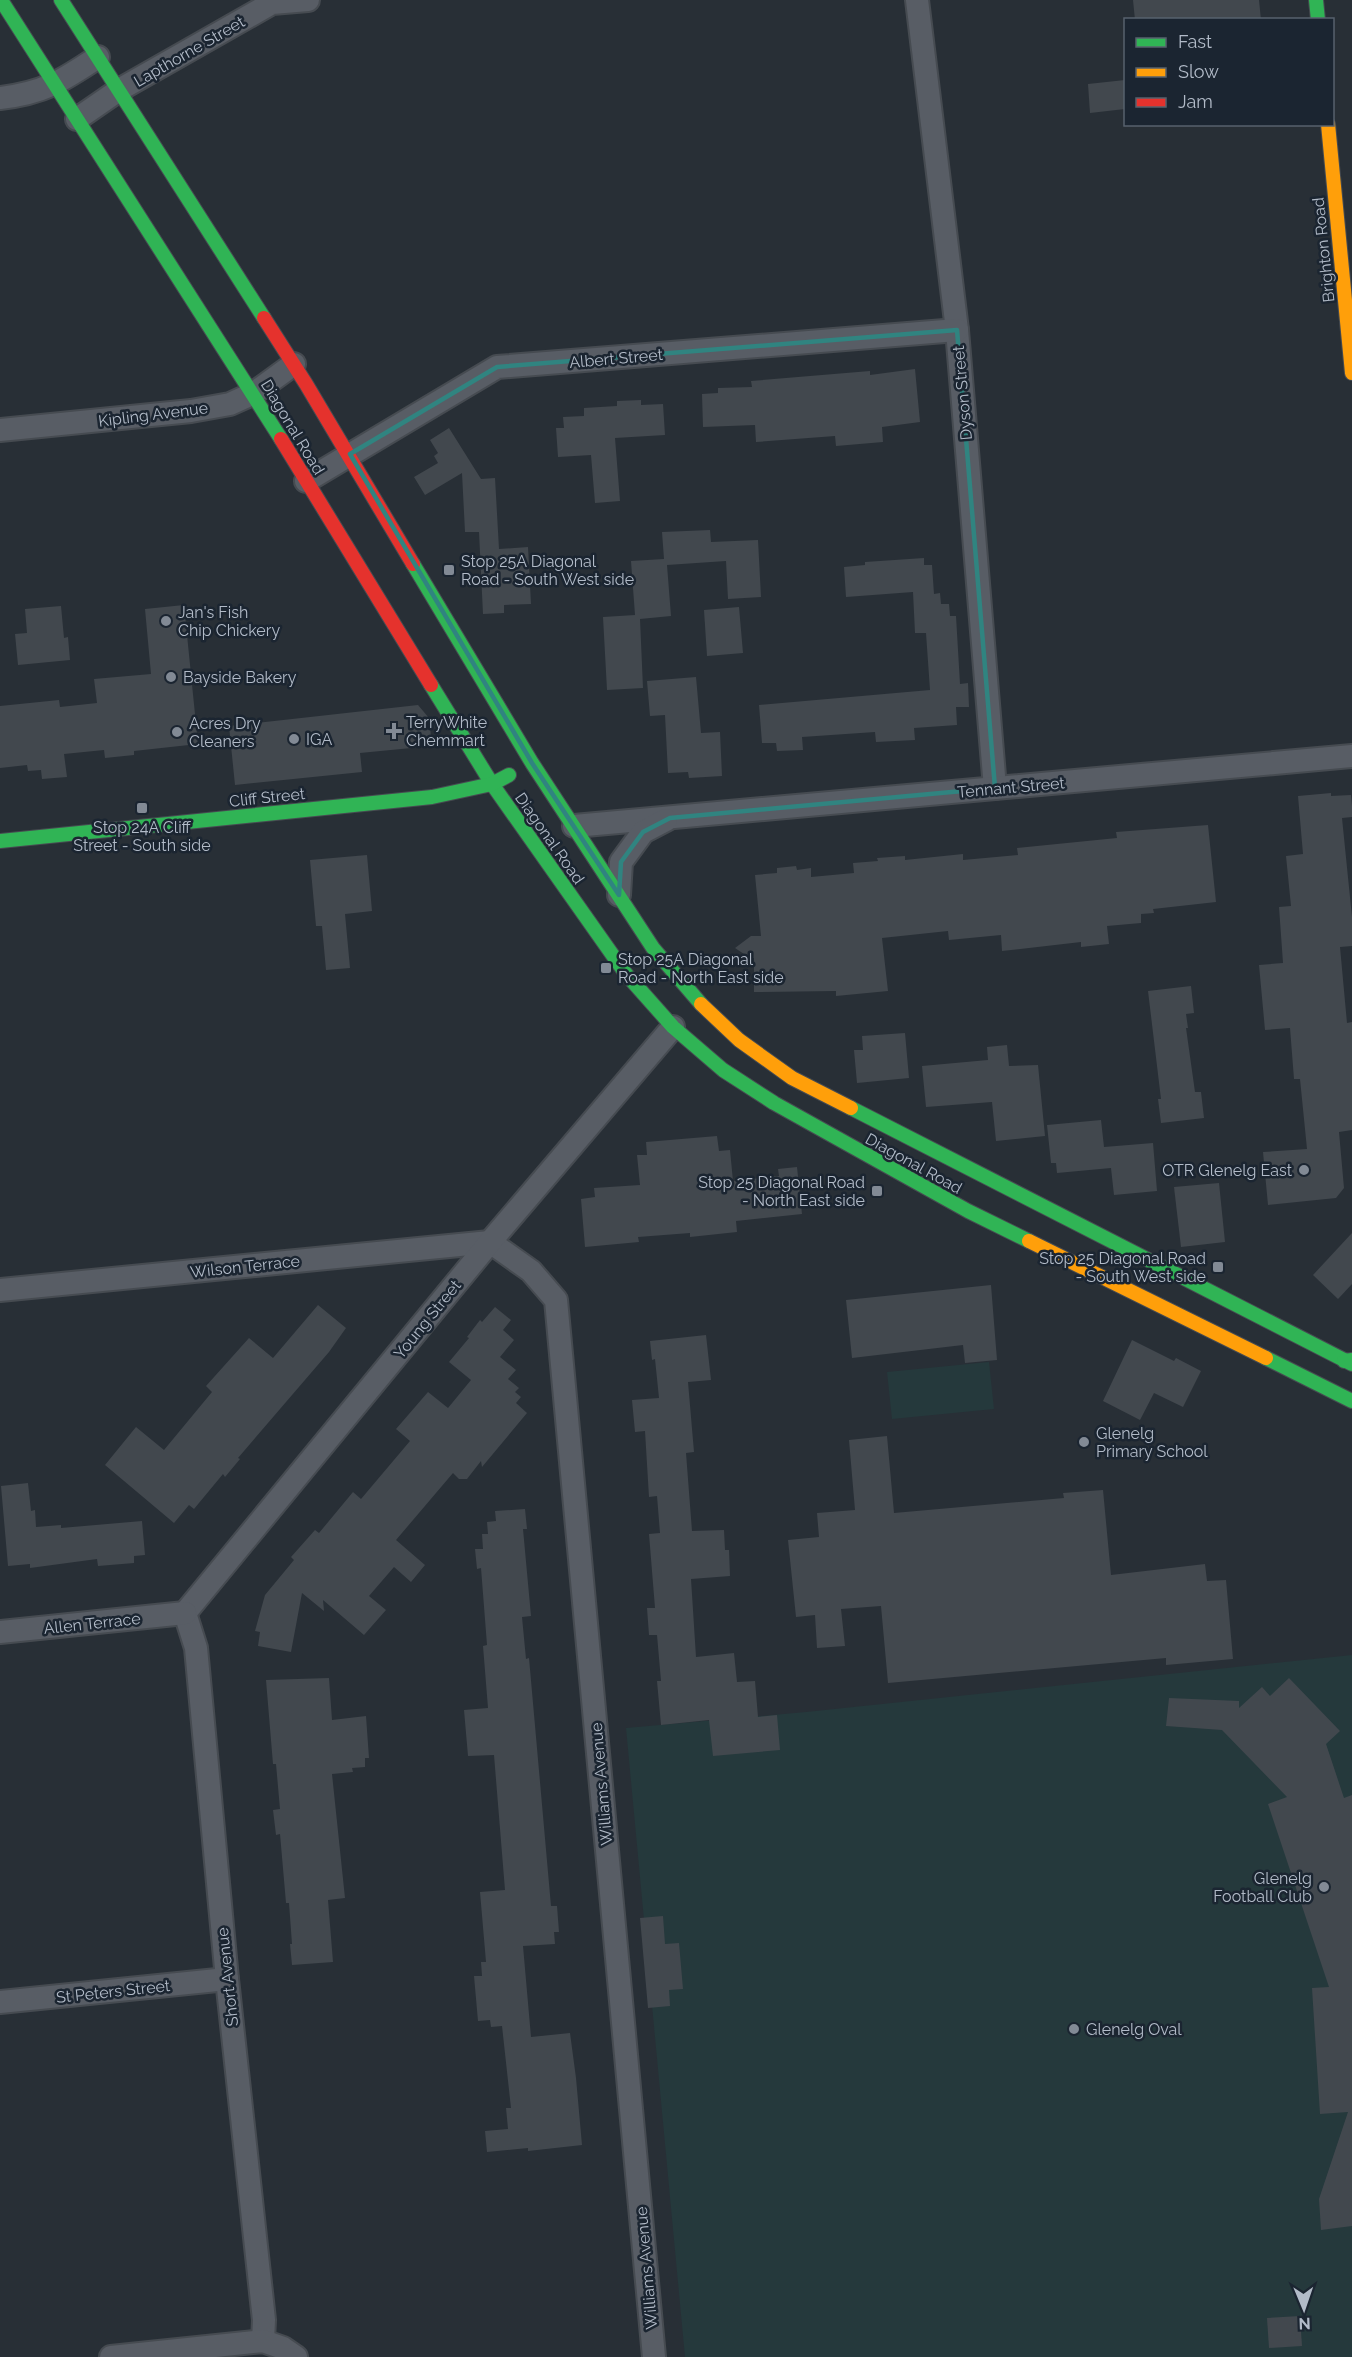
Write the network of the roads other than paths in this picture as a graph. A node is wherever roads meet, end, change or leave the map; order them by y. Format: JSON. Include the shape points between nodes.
{"nodes":[{"id":1,"x":1,"y":0,"type":"edge"},
{"id":2,"x":61,"y":0,"type":"edge"},
{"id":3,"x":308,"y":0,"type":"edge"},
{"id":4,"x":917,"y":0,"type":"edge"},
{"id":5,"x":1316,"y":0,"type":"edge"},
{"id":6,"x":1318,"y":18,"type":"edge"},
{"id":7,"x":98,"y":57,"type":"junction"},
{"id":8,"x":55,"y":85,"type":"junction"},
{"id":9,"x":119,"y":90,"type":"junction"},
{"id":10,"x":0,"y":98,"type":"edge"},
{"id":11,"x":77,"y":119,"type":"junction"},
{"id":12,"x":1328,"y":126,"type":"edge"},
{"id":13,"x":1345,"y":228,"type":"edge"},
{"id":14,"x":957,"y":330,"type":"junction"},
{"id":15,"x":294,"y":364,"type":"junction"},
{"id":16,"x":1352,"y":373,"type":"edge"},
{"id":17,"x":254,"y":393,"type":"junction"},
{"id":18,"x":0,"y":430,"type":"edge"},
{"id":19,"x":350,"y":454,"type":"junction"},
{"id":20,"x":306,"y":481,"type":"junction"},
{"id":21,"x":464,"y":739,"type":"junction"},
{"id":22,"x":1352,"y":756,"type":"edge"},
{"id":23,"x":532,"y":763,"type":"junction"},
{"id":24,"x":462,"y":765,"type":"dead end"},
{"id":25,"x":450,"y":780,"type":"dead end"},
{"id":26,"x":492,"y":784,"type":"junction"},
{"id":27,"x":995,"y":788,"type":"junction"},
{"id":28,"x":418,"y":798,"type":"junction"},
{"id":29,"x":670,"y":818,"type":"junction"},
{"id":30,"x":574,"y":826,"type":"junction"},
{"id":31,"x":0,"y":842,"type":"edge"},
{"id":32,"x":619,"y":895,"type":"junction"},
{"id":33,"x":673,"y":1027,"type":"junction"},
{"id":34,"x":490,"y":1242,"type":"junction"},
{"id":35,"x":0,"y":1290,"type":"edge"},
{"id":36,"x":1349,"y":1362,"type":"edge"},
{"id":37,"x":1352,"y":1401,"type":"edge"},
{"id":38,"x":184,"y":1613,"type":"junction"},
{"id":39,"x":0,"y":1632,"type":"edge"},
{"id":40,"x":227,"y":1979,"type":"junction"},
{"id":41,"x":0,"y":2002,"type":"edge"},
{"id":42,"x":263,"y":2341,"type":"junction"},
{"id":43,"x":111,"y":2357,"type":"edge"},
{"id":44,"x":296,"y":2357,"type":"edge"},
{"id":45,"x":654,"y":2357,"type":"edge"}],
"edges":[{"from":1,"to":8,"type":"main road","name":"Diagonal Road"},
{"from":2,"to":7,"type":"main road","name":"Diagonal Road"},
{"from":3,"to":9,"type":"street","name":"Lapthorne Street","via":[[272,3]]},
{"from":4,"to":14,"type":"street","name":"Dyson Street"},
{"from":5,"to":6,"type":"main road"},
{"from":7,"to":8,"type":"street"},
{"from":7,"to":9,"type":"main road","name":"Diagonal Road"},
{"from":8,"to":10,"type":"street"},
{"from":8,"to":11,"type":"main road","name":"Diagonal Road"},
{"from":9,"to":11,"type":"street","name":"Lapthorne Street"},
{"from":9,"to":15,"type":"main road","name":"Diagonal Road"},
{"from":11,"to":17,"type":"main road","name":"Diagonal Road"},
{"from":12,"to":13,"type":"main road","name":"Brighton Road"},
{"from":13,"to":16,"type":"main road","name":"Brighton Road"},
{"from":14,"to":19,"type":"street","name":"Albert Street","via":[[497,368]]},
{"from":14,"to":27,"type":"street","name":"Dyson Street"},
{"from":15,"to":17,"type":"street","name":"Kipling Avenue"},
{"from":15,"to":19,"type":"main road","name":"Diagonal Road"},
{"from":17,"to":18,"type":"street","name":"Kipling Avenue","via":[[230,404],[191,411]]},
{"from":17,"to":20,"type":"main road","name":"Diagonal Road"},
{"from":19,"to":20,"type":"street","name":"Albert Street"},
{"from":19,"to":23,"type":"main road","name":"Diagonal Road"},
{"from":20,"to":21,"type":"main road","name":"Diagonal Road"},
{"from":21,"to":24,"type":"main road","via":[[466,756]]},
{"from":21,"to":26,"type":"main road","name":"Diagonal Road"},
{"from":22,"to":27,"type":"street","name":"Tennant Street"},
{"from":23,"to":26,"type":"main road","name":"Cliff Street"},
{"from":23,"to":30,"type":"main road","name":"Diagonal Road"},
{"from":25,"to":28,"type":"main road"},
{"from":26,"to":28,"type":"main road","name":"Cliff Street"},
{"from":26,"to":33,"type":"main road","name":"Diagonal Road","via":[[626,974]]},
{"from":27,"to":29,"type":"street","name":"Tennant Street"},
{"from":28,"to":31,"type":"main road","name":"Cliff Street"},
{"from":29,"to":30,"type":"street","name":"Tennant Street"},
{"from":29,"to":32,"type":"street","name":"Tennant Street","via":[[643,832],[621,862]]},
{"from":30,"to":32,"type":"main road","name":"Diagonal Road"},
{"from":32,"to":36,"type":"main road","name":"Diagonal Road","via":[[653,948],[693,997],[739,1040],[792,1078]]},
{"from":33,"to":34,"type":"street","name":"Young Street"},
{"from":33,"to":37,"type":"main road","name":"Diagonal Road","via":[[723,1070],[774,1103],[968,1211]]},
{"from":34,"to":35,"type":"street","name":"Wilson Terrace"},
{"from":34,"to":38,"type":"street","name":"Young Street"},
{"from":34,"to":45,"type":"street","name":"Williams Avenue","via":[[531,1271],[556,1300]]},
{"from":38,"to":39,"type":"street","name":"Allen Terrace"},
{"from":38,"to":40,"type":"street","name":"Short Avenue","via":[[196,1648]]},
{"from":40,"to":41,"type":"street","name":"St Peters Street"},
{"from":40,"to":42,"type":"street","name":"Short Avenue"},
{"from":42,"to":43,"type":"street"},
{"from":42,"to":44,"type":"street"}]}
